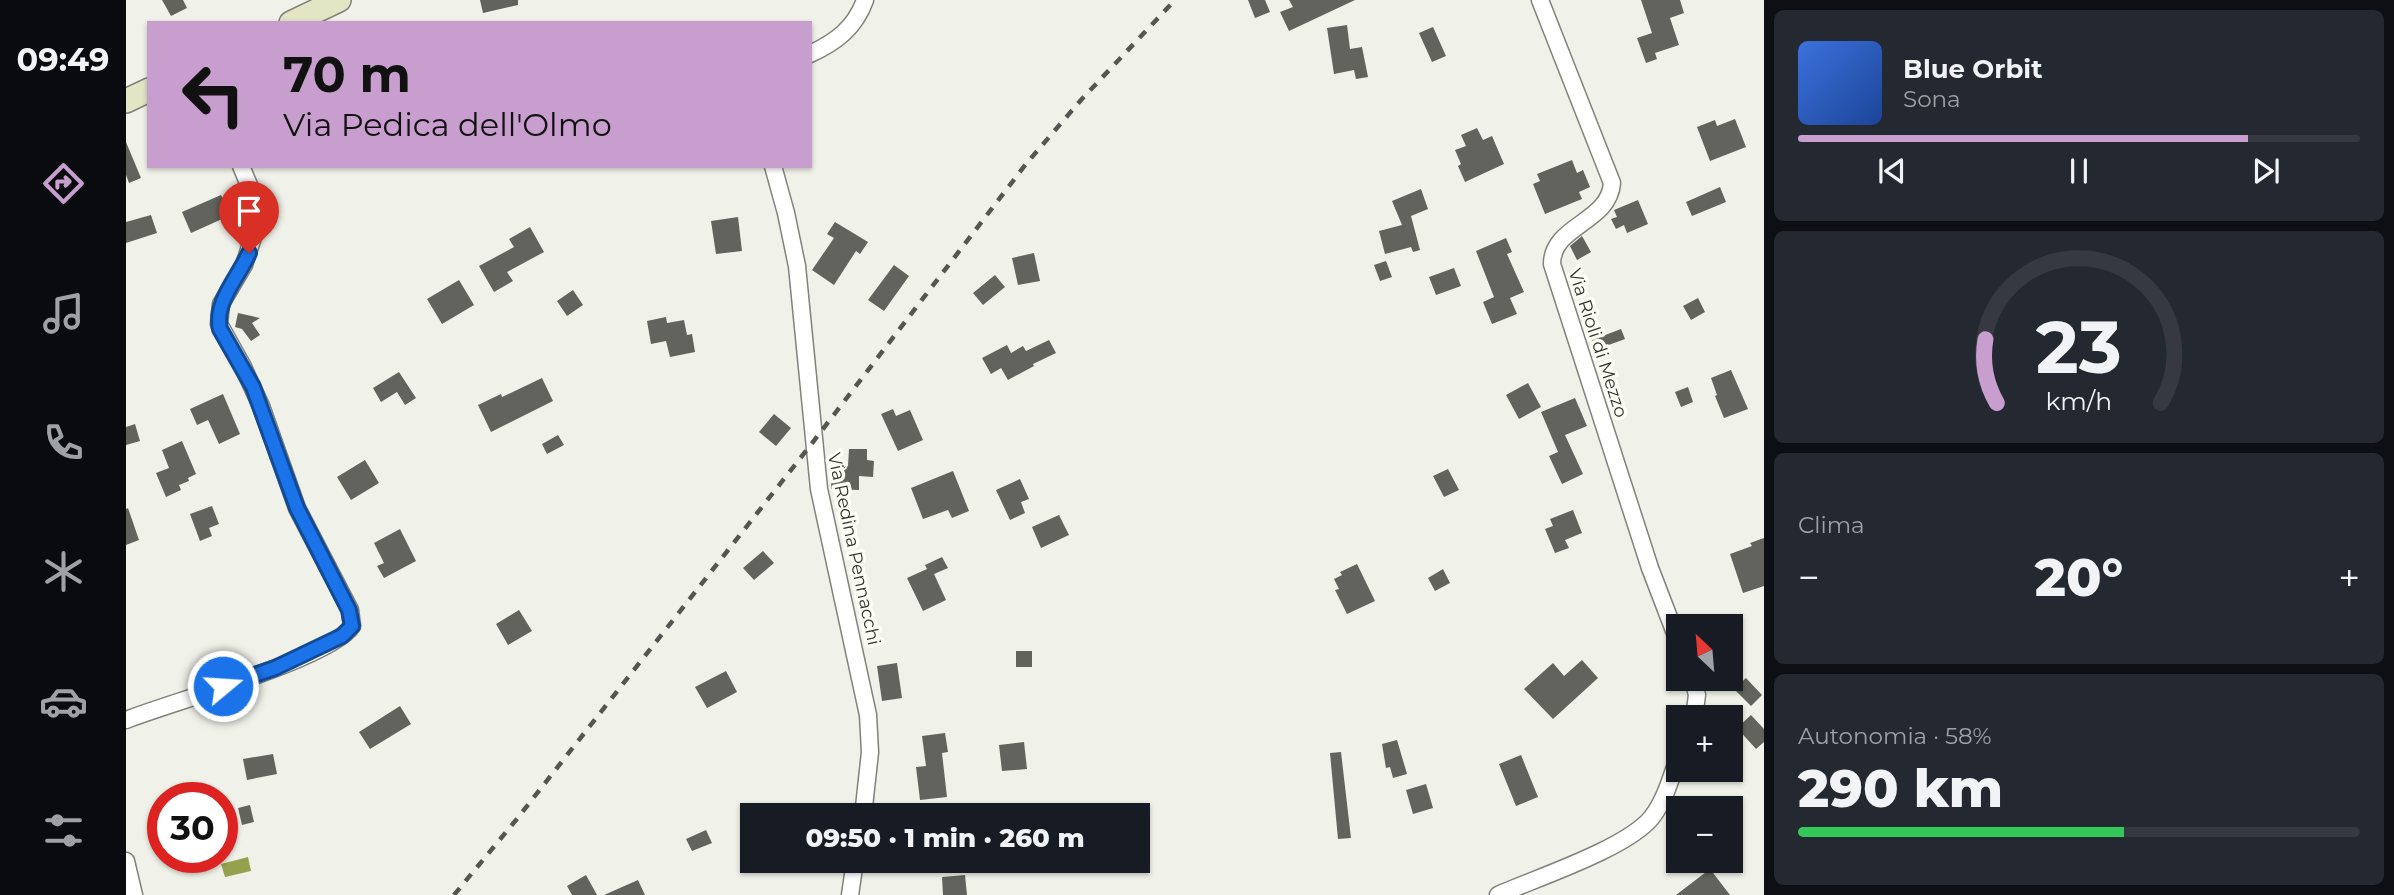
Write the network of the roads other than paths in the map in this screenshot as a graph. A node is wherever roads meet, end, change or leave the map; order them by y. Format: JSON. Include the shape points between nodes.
{"nodes":[{"id":1,"x":339,"y":0,"type":"edge"},
{"id":2,"x":865,"y":0,"type":"edge"},
{"id":3,"x":1540,"y":0,"type":"edge"},
{"id":4,"x":295,"y":21,"type":"edge"},
{"id":5,"x":812,"y":53,"type":"edge"},
{"id":6,"x":147,"y":91,"type":"edge"},
{"id":7,"x":126,"y":101,"type":"edge"},
{"id":8,"x":242,"y":168,"type":"edge"},
{"id":9,"x":774,"y":168,"type":"edge"},
{"id":10,"x":1668,"y":614,"type":"edge"},
{"id":11,"x":126,"y":720,"type":"edge"},
{"id":12,"x":1669,"y":782,"type":"edge"},
{"id":13,"x":864,"y":803,"type":"edge"},
{"id":14,"x":126,"y":861,"type":"edge"},
{"id":15,"x":853,"y":873,"type":"edge"},
{"id":16,"x":134,"y":895,"type":"edge"},
{"id":17,"x":850,"y":895,"type":"edge"},
{"id":18,"x":1498,"y":895,"type":"edge"}],
"edges":[{"from":1,"to":4,"type":"main road"},
{"from":2,"to":5,"type":"street","via":[[850,29]]},
{"from":3,"to":10,"type":"street","name":"Via Rioli di Mezzo","via":[[1612,183],[1600,210],[1556,245],[1552,264]]},
{"from":6,"to":7,"type":"main road"},
{"from":8,"to":11,"type":"street","via":[[254,197],[257,225],[244,265],[221,304],[220,329],[253,387],[289,490],[349,610],[352,626],[337,639],[275,668]]},
{"from":9,"to":13,"type":"street","name":"Via Redina Pennacchi","via":[[796,260],[817,481],[868,715],[870,752]]},
{"from":12,"to":18,"type":"street","via":[[1660,804],[1639,830]]},
{"from":14,"to":16,"type":"street"},
{"from":15,"to":17,"type":"street"}]}
